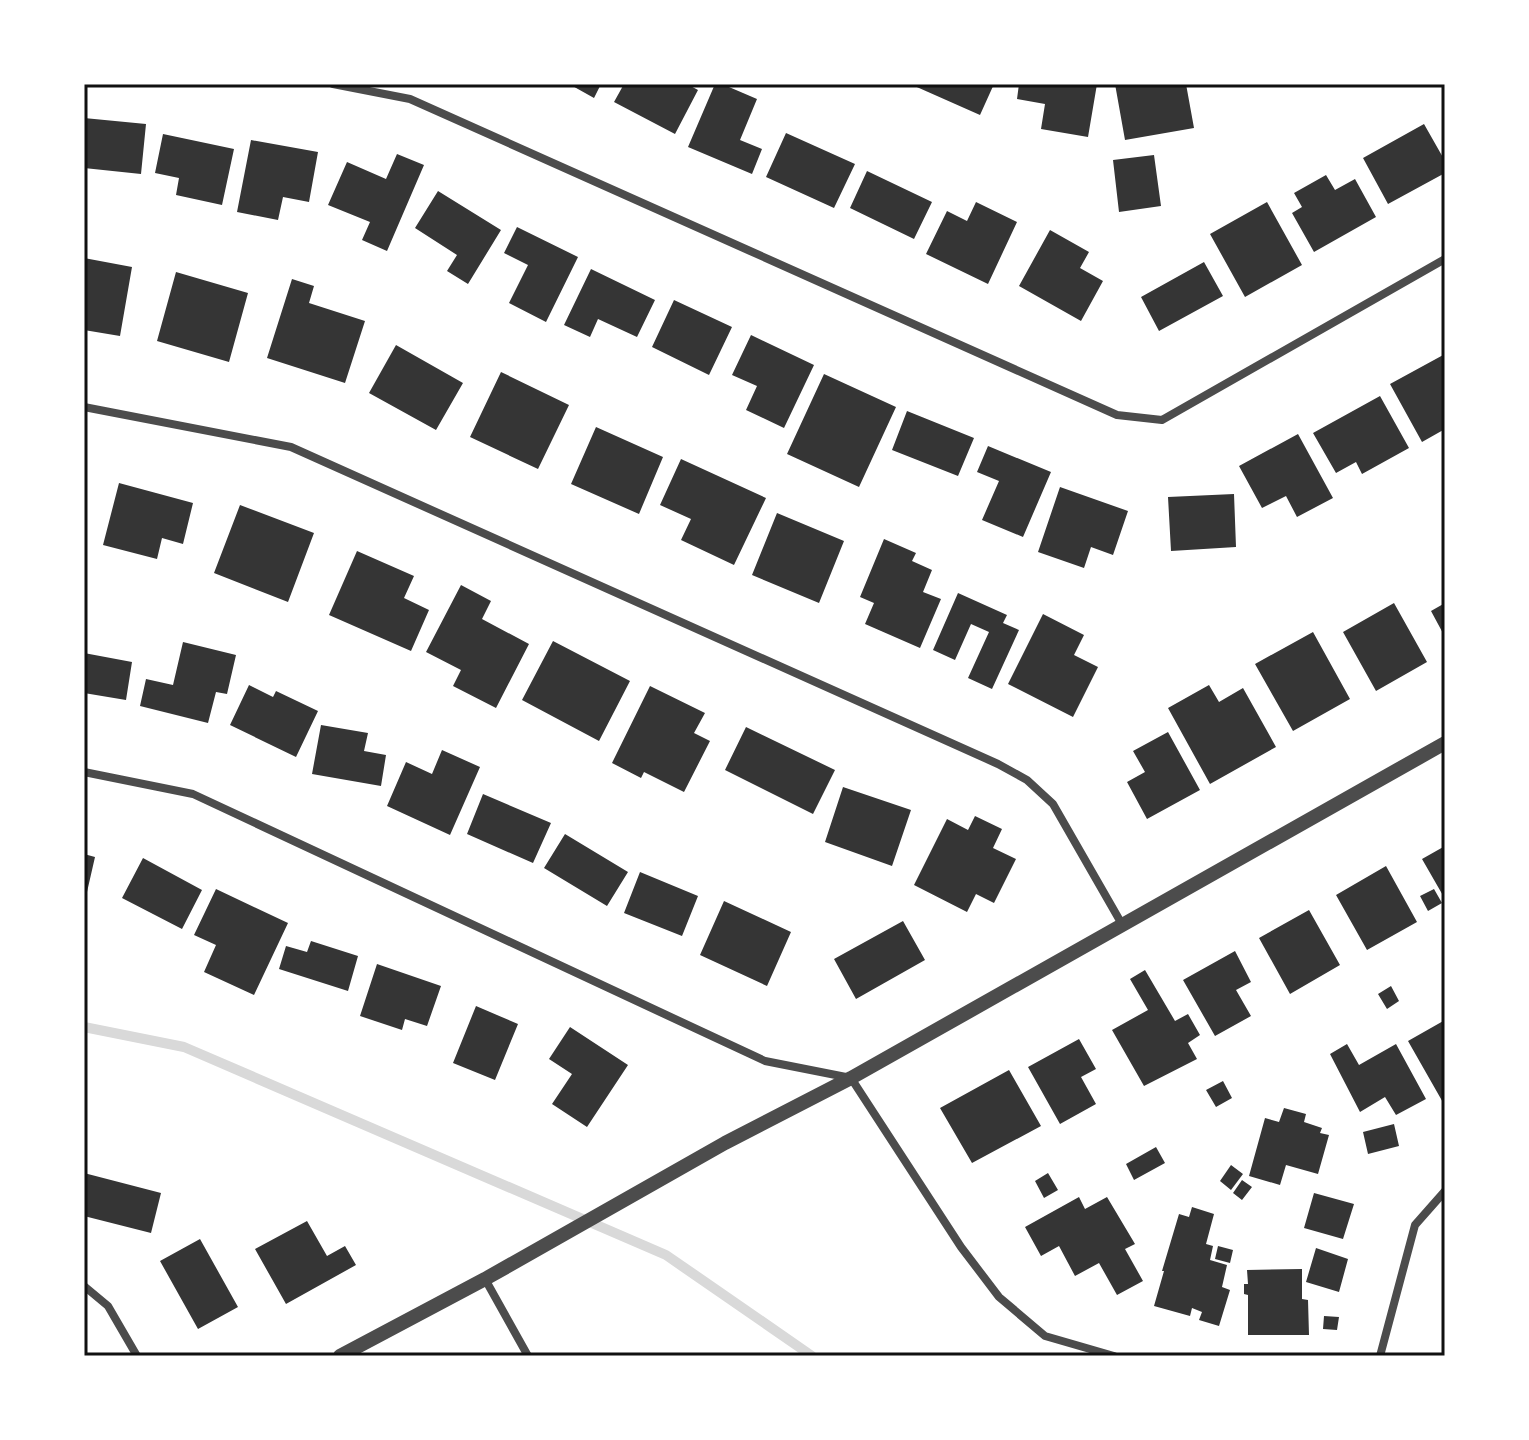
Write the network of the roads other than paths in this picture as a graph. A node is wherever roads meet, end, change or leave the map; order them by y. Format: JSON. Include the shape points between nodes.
{"nodes":[{"id":1,"x":333,"y":84,"type":"edge"},
{"id":2,"x":1445,"y":259,"type":"edge"},
{"id":3,"x":84,"y":407,"type":"edge"},
{"id":4,"x":1445,"y":743,"type":"edge"},
{"id":5,"x":84,"y":772,"type":"edge"},
{"id":6,"x":1123,"y":926,"type":"junction"},
{"id":7,"x":851,"y":1078,"type":"junction"},
{"id":8,"x":1445,"y":1191,"type":"edge"},
{"id":9,"x":485,"y":1279,"type":"junction"},
{"id":10,"x":84,"y":1286,"type":"edge"},
{"id":11,"x":137,"y":1356,"type":"edge"},
{"id":12,"x":340,"y":1356,"type":"edge"},
{"id":13,"x":528,"y":1356,"type":"edge"},
{"id":14,"x":1114,"y":1356,"type":"edge"},
{"id":15,"x":1380,"y":1356,"type":"edge"}],
"edges":[{"from":1,"to":2,"type":"street","via":[[410,99],[1117,415],[1162,420]]},
{"from":3,"to":6,"type":"street","via":[[291,447],[998,764],[1027,780],[1053,804]]},
{"from":4,"to":6,"type":"street"},
{"from":5,"to":7,"type":"street","via":[[193,794],[765,1061]]},
{"from":6,"to":7,"type":"street"},
{"from":7,"to":9,"type":"street"},
{"from":7,"to":14,"type":"street","via":[[999,1297],[1045,1336]]},
{"from":8,"to":15,"type":"street","via":[[1415,1225]]},
{"from":9,"to":12,"type":"street"},
{"from":9,"to":13,"type":"street"},
{"from":10,"to":11,"type":"street","via":[[108,1306]]}]}
